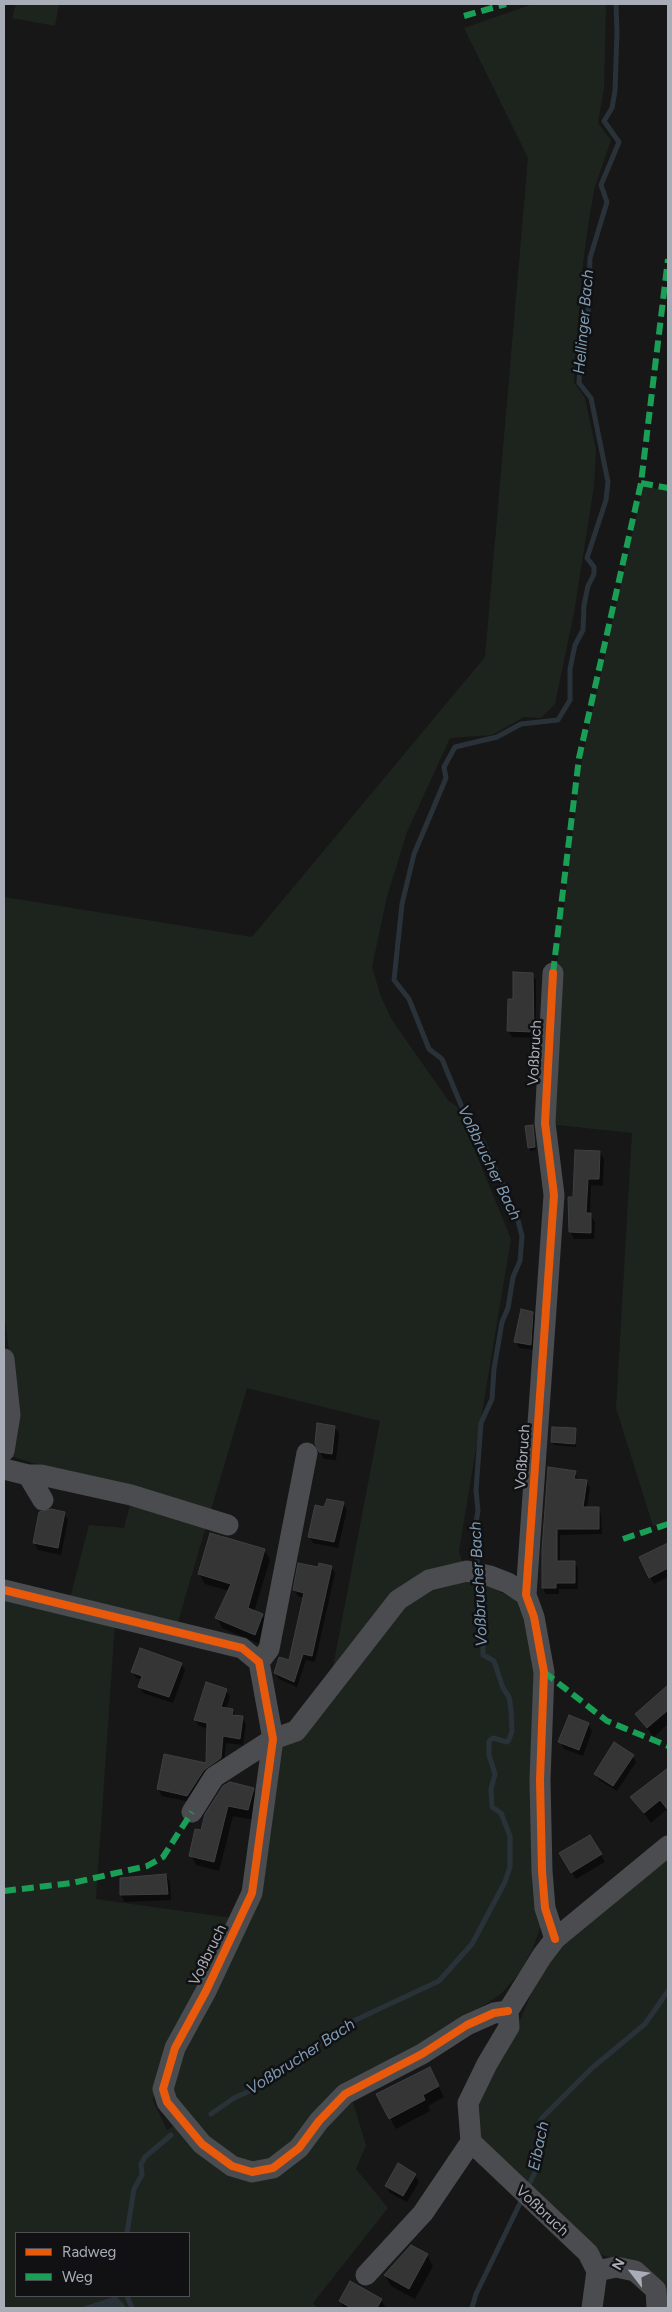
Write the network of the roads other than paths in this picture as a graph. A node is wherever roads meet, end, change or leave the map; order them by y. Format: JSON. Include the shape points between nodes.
{"nodes":[{"id":1,"x":553,"y":973,"type":"dead end"},
{"id":2,"x":4,"y":1359,"type":"edge"},
{"id":3,"x":4,"y":1451,"type":"edge"},
{"id":4,"x":307,"y":1454,"type":"dead end"},
{"id":5,"x":4,"y":1469,"type":"edge"},
{"id":6,"x":28,"y":1475,"type":"junction"},
{"id":7,"x":43,"y":1500,"type":"dead end"},
{"id":8,"x":228,"y":1525,"type":"dead end"},
{"id":9,"x":4,"y":1590,"type":"edge"},
{"id":10,"x":526,"y":1595,"type":"junction"},
{"id":11,"x":259,"y":1662,"type":"junction"},
{"id":12,"x":273,"y":1740,"type":"junction"},
{"id":13,"x":192,"y":1812,"type":"dead end"},
{"id":14,"x":668,"y":1846,"type":"edge"},
{"id":15,"x":555,"y":1939,"type":"junction"},
{"id":16,"x":508,"y":2011,"type":"junction"},
{"id":17,"x":471,"y":2142,"type":"junction"},
{"id":18,"x":596,"y":2271,"type":"junction"},
{"id":19,"x":366,"y":2275,"type":"dead end"},
{"id":20,"x":592,"y":2308,"type":"edge"},
{"id":21,"x":657,"y":2308,"type":"edge"}],
"edges":[{"from":1,"to":10,"type":"street","name":"Voßbruch","via":[[545,1123],[554,1195]]},
{"from":2,"to":3,"type":"street","via":[[10,1415]]},
{"from":4,"to":11,"type":"street","via":[[269,1649]]},
{"from":5,"to":6,"type":"street"},
{"from":6,"to":7,"type":"street"},
{"from":6,"to":8,"type":"street","via":[[131,1495]]},
{"from":9,"to":11,"type":"street","via":[[242,1648]]},
{"from":10,"to":12,"type":"street","via":[[508,1583],[467,1571],[429,1580],[398,1600],[296,1731]]},
{"from":10,"to":15,"type":"street","name":"Voßbruch","via":[[534,1617],[544,1672],[540,1780],[542,1871],[545,1908]]},
{"from":11,"to":12,"type":"street","name":"Voßbruch"},
{"from":12,"to":13,"type":"street","via":[[214,1777]]},
{"from":12,"to":16,"type":"street","name":"Voßbruch","via":[[252,1893],[175,2048],[163,2089],[167,2102],[202,2144],[232,2166],[252,2172],[273,2168],[299,2148],[345,2094],[422,2054],[467,2025],[494,2013]]},
{"from":14,"to":15,"type":"street"},
{"from":15,"to":16,"type":"street"},
{"from":16,"to":17,"type":"street","via":[[509,2027],[468,2103]]},
{"from":17,"to":18,"type":"street","name":"Voßbruch","via":[[588,2253]]},
{"from":17,"to":19,"type":"street","via":[[423,2212]]},
{"from":18,"to":20,"type":"street"},
{"from":18,"to":21,"type":"street","via":[[616,2267],[635,2271],[656,2290]]}]}
